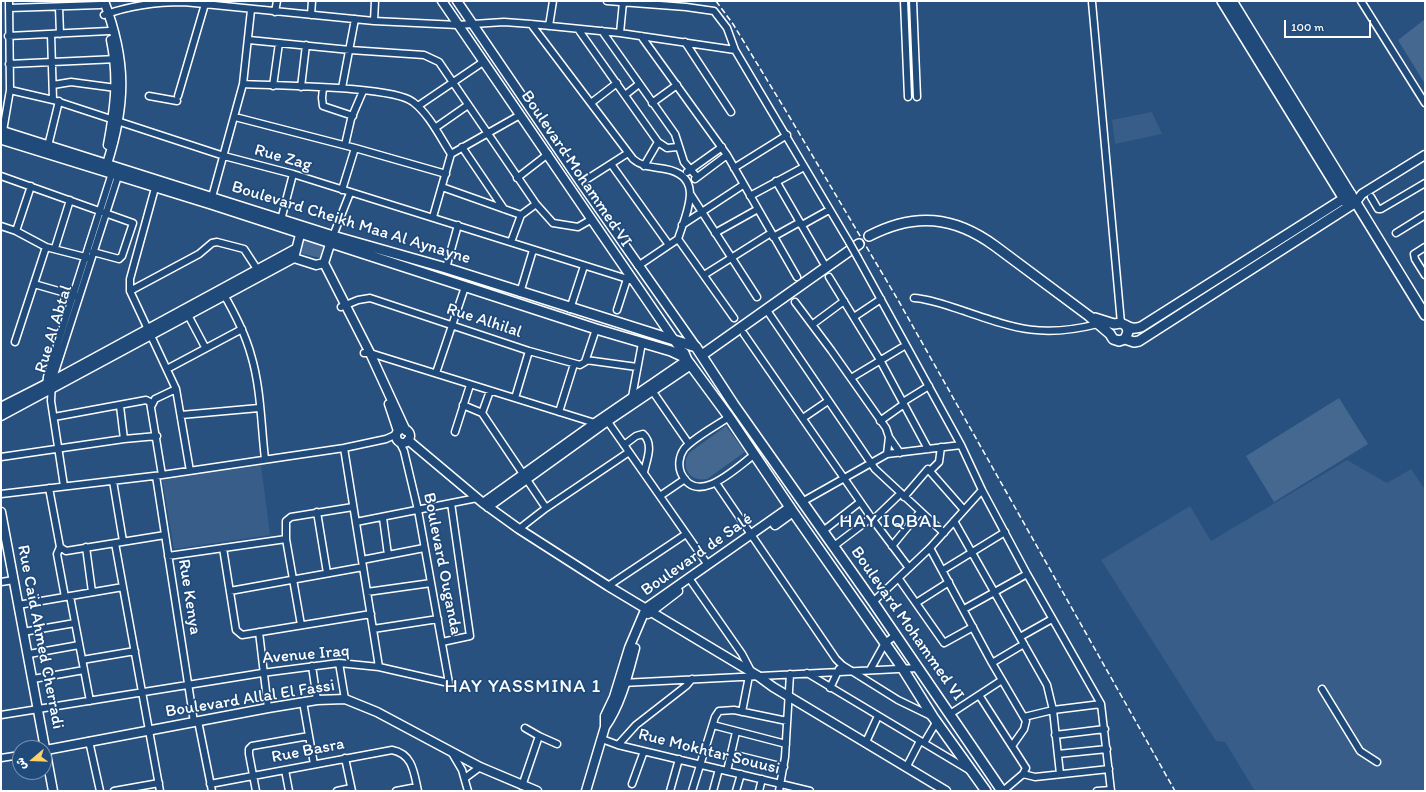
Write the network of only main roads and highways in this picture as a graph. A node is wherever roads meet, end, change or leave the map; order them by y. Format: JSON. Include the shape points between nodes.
{"nodes":[{"id":1,"x":1222,"y":1,"type":"edge"},
{"id":2,"x":1232,"y":1,"type":"edge"},
{"id":3,"x":1290,"y":105,"type":"junction"},
{"id":4,"x":2,"y":134,"type":"edge"},
{"id":5,"x":1347,"y":196,"type":"junction"},
{"id":6,"x":1353,"y":205,"type":"junction"},
{"id":7,"x":301,"y":230,"type":"junction"},
{"id":8,"x":869,"y":236,"type":"dead end"},
{"id":9,"x":331,"y":240,"type":"junction"},
{"id":10,"x":859,"y":244,"type":"dead end"},
{"id":11,"x":1219,"y":278,"type":"junction"},
{"id":12,"x":1225,"y":287,"type":"junction"},
{"id":13,"x":1425,"y":315,"type":"edge"},
{"id":14,"x":1089,"y":316,"type":"junction"},
{"id":15,"x":1151,"y":321,"type":"junction"},
{"id":16,"x":1121,"y":325,"type":"junction"},
{"id":17,"x":1156,"y":330,"type":"junction"},
{"id":18,"x":1110,"y":334,"type":"junction"},
{"id":19,"x":1125,"y":339,"type":"junction"},
{"id":20,"x":698,"y":351,"type":"junction"},
{"id":21,"x":688,"y":361,"type":"junction"},
{"id":22,"x":986,"y":791,"type":"edge"},
{"id":23,"x":1002,"y":791,"type":"edge"}],
"edges":[{"from":1,"to":3,"type":"main road"},
{"from":2,"to":3,"type":"main road"},
{"from":3,"to":5,"type":"main road"},
{"from":4,"to":7,"type":"main road","name":"Boulevard Cheikh Maa Al Aynayne","via":[[155,188]]},
{"from":4,"to":7,"type":"main road","name":"Boulevard Cheikh Maa Al Aynayne","via":[[106,162],[281,220]]},
{"from":5,"to":6,"type":"main road"},
{"from":5,"to":11,"type":"main road"},
{"from":6,"to":12,"type":"main road"},
{"from":6,"to":13,"type":"main road","via":[[1365,217]]},
{"from":7,"to":9,"type":"main road","name":"Boulevard Cheikh Maa Al Aynayne"},
{"from":8,"to":14,"type":"main road","via":[[883,229],[913,221],[942,221],[956,224],[983,237]]},
{"from":9,"to":20,"type":"main road","name":"Boulevard Cheikh Maa Al Aynayne","via":[[446,268]]},
{"from":9,"to":21,"type":"main road","name":"Boulevard Cheikh Maa Al Aynayne","via":[[466,287],[671,351]]},
{"from":10,"to":20,"type":"main road","via":[[766,309]]},
{"from":11,"to":12,"type":"main road"},
{"from":11,"to":15,"type":"main road"},
{"from":12,"to":17,"type":"main road"},
{"from":14,"to":16,"type":"main road"},
{"from":14,"to":18,"type":"main road"},
{"from":15,"to":16,"type":"main road","via":[[1136,329]]},
{"from":15,"to":17,"type":"main road"},
{"from":16,"to":18,"type":"main road","via":[[1111,327]]},
{"from":16,"to":19,"type":"main road","via":[[1127,336]]},
{"from":17,"to":19,"type":"main road","via":[[1134,342]]},
{"from":18,"to":19,"type":"main road","via":[[1115,340]]},
{"from":20,"to":21,"type":"main road","via":[[686,349]]},
{"from":20,"to":21,"type":"main road","via":[[700,366]]},
{"from":20,"to":23,"type":"main road","name":"Boulevard Mohammed VI"},
{"from":21,"to":22,"type":"main road","name":"Boulevard Mohammed VI"}]}
